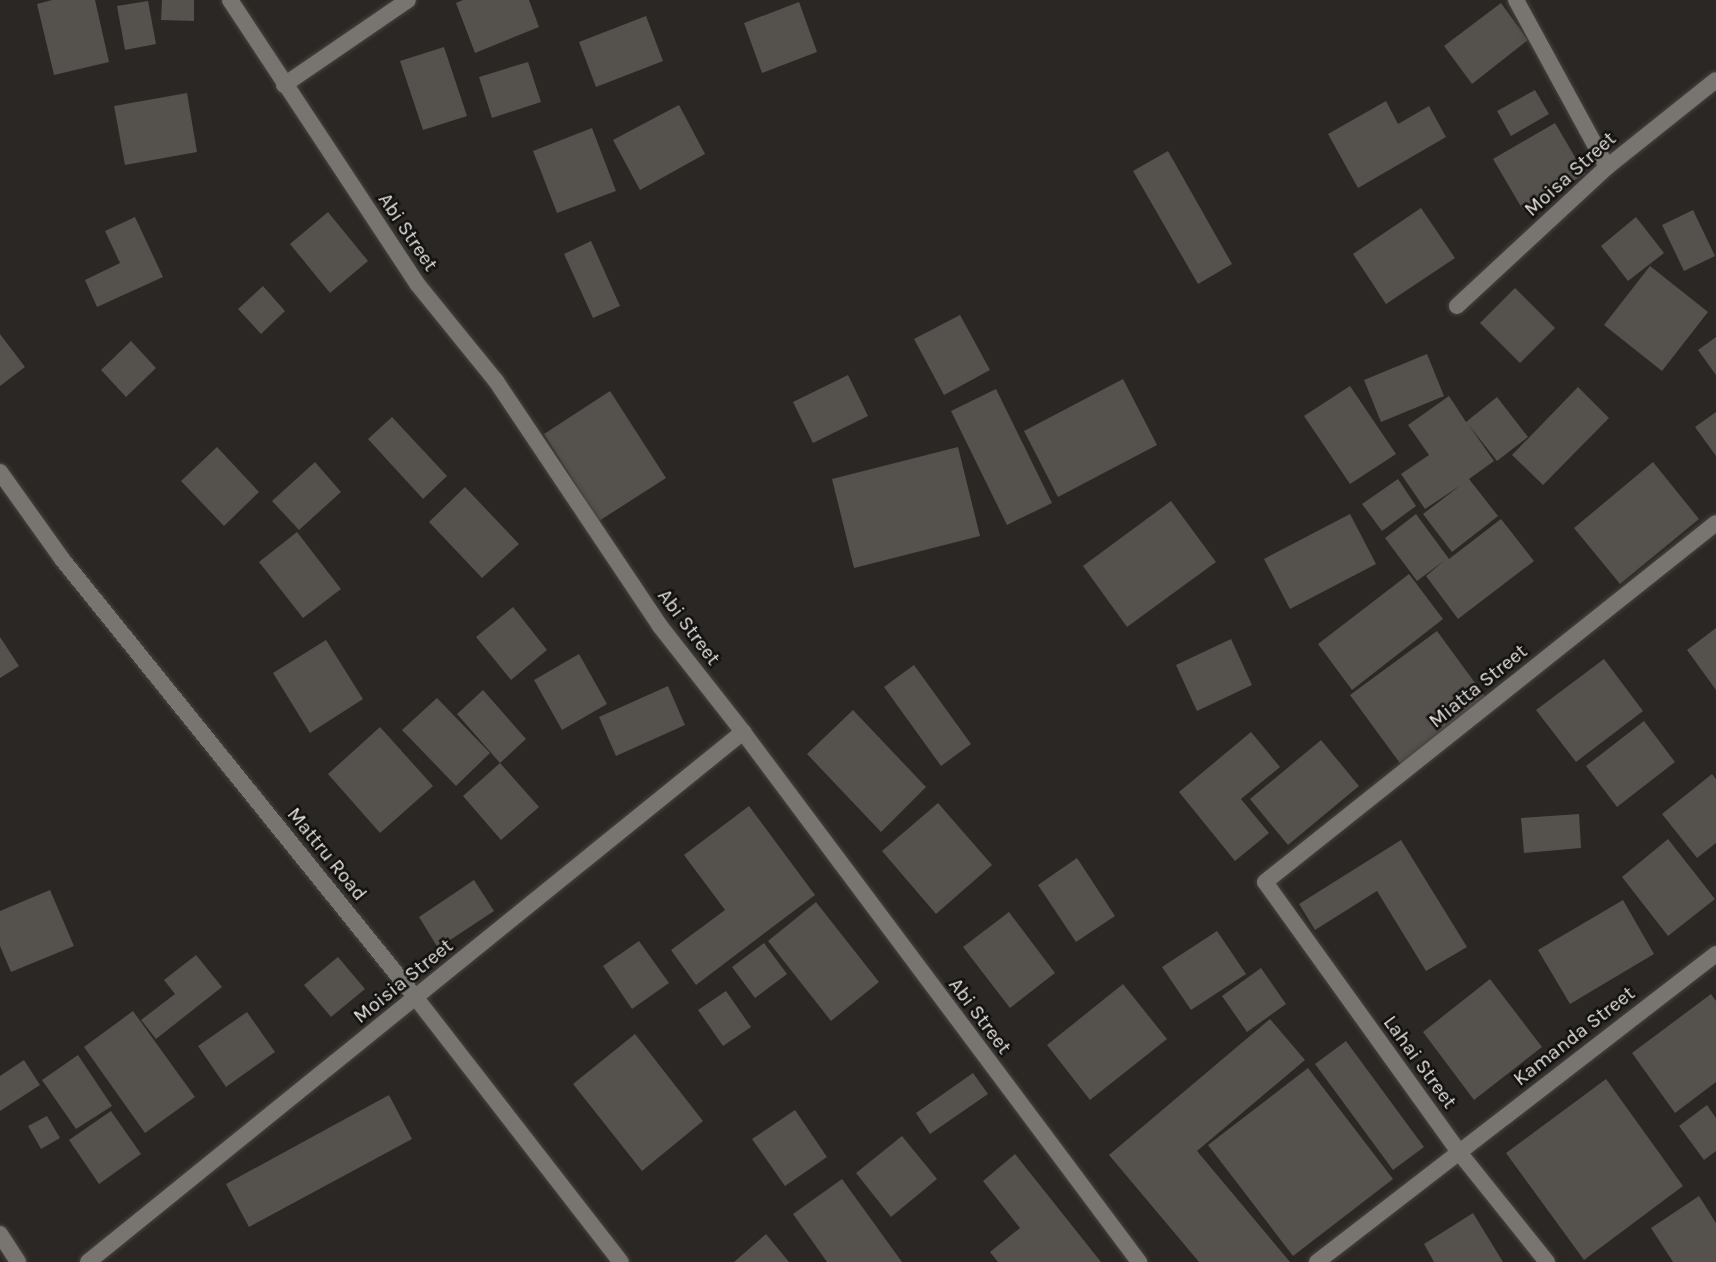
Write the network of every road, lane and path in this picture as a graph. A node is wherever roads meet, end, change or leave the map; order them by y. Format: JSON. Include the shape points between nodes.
{"nodes":[{"id":1,"x":230,"y":0,"type":"edge"},
{"id":2,"x":408,"y":0,"type":"edge"},
{"id":3,"x":1516,"y":0,"type":"edge"},
{"id":4,"x":1716,"y":80,"type":"edge"},
{"id":5,"x":284,"y":85,"type":"junction"},
{"id":6,"x":1607,"y":167,"type":"junction"},
{"id":7,"x":1457,"y":306,"type":"dead end"},
{"id":8,"x":0,"y":472,"type":"edge"},
{"id":9,"x":1716,"y":523,"type":"edge"},
{"id":10,"x":743,"y":732,"type":"junction"},
{"id":11,"x":1265,"y":882,"type":"joint"},
{"id":12,"x":1716,"y":954,"type":"edge"},
{"id":13,"x":416,"y":998,"type":"junction"},
{"id":14,"x":1459,"y":1152,"type":"junction"},
{"id":15,"x":0,"y":1234,"type":"edge"},
{"id":16,"x":18,"y":1262,"type":"edge"},
{"id":17,"x":88,"y":1262,"type":"edge"},
{"id":18,"x":621,"y":1262,"type":"edge"},
{"id":19,"x":1139,"y":1262,"type":"edge"},
{"id":20,"x":1317,"y":1262,"type":"edge"},
{"id":21,"x":1547,"y":1262,"type":"edge"}],
"edges":[{"from":1,"to":5,"type":"street","name":"Abi Street"},
{"from":2,"to":5,"type":"street"},
{"from":3,"to":6,"type":"street"},
{"from":4,"to":6,"type":"street","name":"Moisa Street"},
{"from":5,"to":10,"type":"street","name":"Abi Street","via":[[418,285],[496,381],[660,626]]},
{"from":6,"to":7,"type":"street","name":"Moisa Street"},
{"from":8,"to":13,"type":"street","name":"Mattru Road","via":[[70,568]]},
{"from":9,"to":11,"type":"street","name":"Miatta Street"},
{"from":10,"to":13,"type":"street","name":"Moisia Street"},
{"from":10,"to":19,"type":"street","name":"Abi Street"},
{"from":11,"to":14,"type":"street","name":"Lahai Street"},
{"from":12,"to":14,"type":"street","name":"Kamanda Street"},
{"from":13,"to":17,"type":"street","name":"Moisia Street"},
{"from":13,"to":18,"type":"street","name":"Mattru Road"},
{"from":14,"to":20,"type":"street","name":"Kamanda Street"},
{"from":14,"to":21,"type":"street","name":"Lahai Street"},
{"from":15,"to":16,"type":"street"}]}
